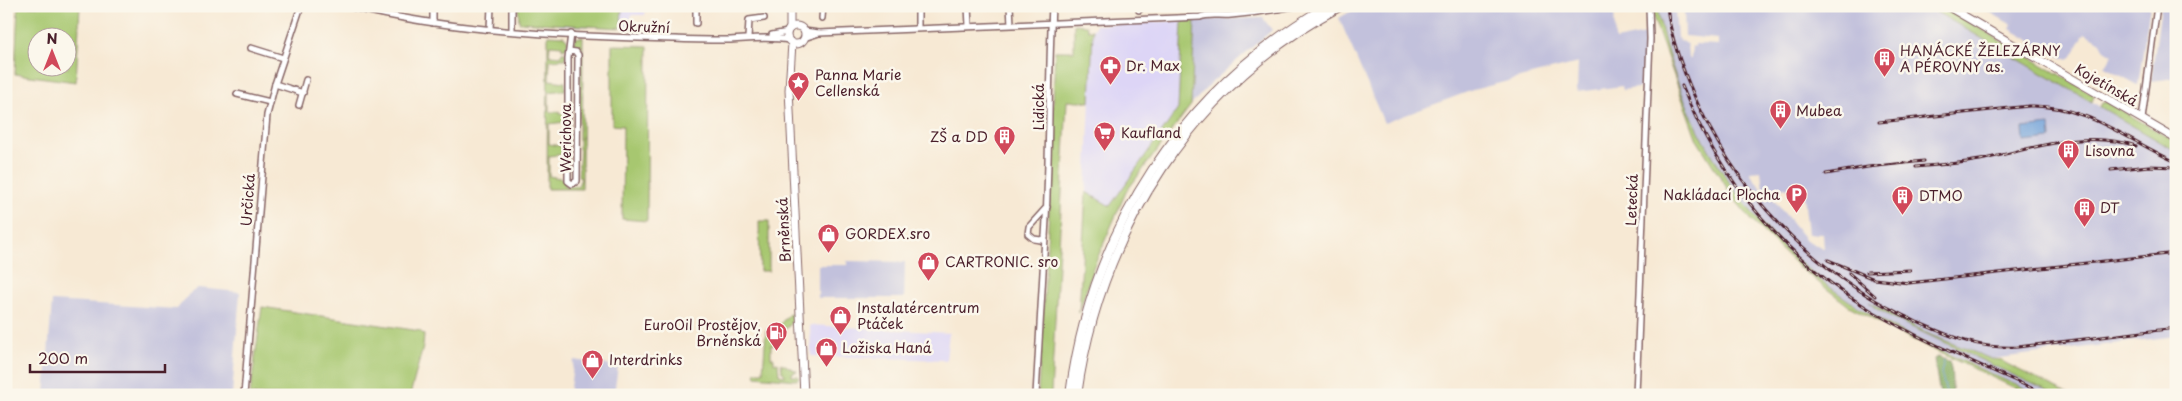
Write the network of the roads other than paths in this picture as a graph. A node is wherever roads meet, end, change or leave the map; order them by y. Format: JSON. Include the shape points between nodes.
{"nodes":[{"id":1,"x":306,"y":6,"type":"edge"},
{"id":2,"x":348,"y":6,"type":"edge"},
{"id":3,"x":433,"y":6,"type":"edge"},
{"id":4,"x":491,"y":6,"type":"edge"},
{"id":5,"x":512,"y":6,"type":"edge"},
{"id":6,"x":696,"y":6,"type":"edge"},
{"id":7,"x":823,"y":6,"type":"edge"},
{"id":8,"x":918,"y":6,"type":"edge"},
{"id":9,"x":968,"y":6,"type":"edge"},
{"id":10,"x":1010,"y":6,"type":"edge"},
{"id":11,"x":1052,"y":6,"type":"edge"},
{"id":12,"x":1241,"y":6,"type":"edge"},
{"id":13,"x":1294,"y":6,"type":"edge"},
{"id":14,"x":1327,"y":6,"type":"edge"},
{"id":15,"x":1341,"y":6,"type":"edge"},
{"id":16,"x":1649,"y":6,"type":"edge"},
{"id":17,"x":1947,"y":6,"type":"edge"},
{"id":18,"x":2157,"y":6,"type":"edge"},
{"id":19,"x":301,"y":9,"type":"edge"},
{"id":20,"x":1241,"y":14,"type":"junction"},
{"id":21,"x":764,"y":18,"type":"dead end"},
{"id":22,"x":822,"y":18,"type":"dead end"},
{"id":23,"x":1051,"y":22,"type":"junction"},
{"id":24,"x":433,"y":23,"type":"junction"},
{"id":25,"x":696,"y":23,"type":"dead end"},
{"id":26,"x":1011,"y":24,"type":"junction"},
{"id":27,"x":969,"y":26,"type":"junction"},
{"id":28,"x":918,"y":28,"type":"junction"},
{"id":29,"x":490,"y":29,"type":"junction"},
{"id":30,"x":794,"y":29,"type":"edge"},
{"id":31,"x":512,"y":30,"type":"junction"},
{"id":32,"x":571,"y":34,"type":"junction"},
{"id":33,"x":748,"y":38,"type":"junction"},
{"id":34,"x":251,"y":48,"type":"dead end"},
{"id":35,"x":569,"y":51,"type":"junction"},
{"id":36,"x":283,"y":58,"type":"junction"},
{"id":37,"x":306,"y":80,"type":"dead end"},
{"id":38,"x":275,"y":84,"type":"junction"},
{"id":39,"x":303,"y":93,"type":"junction"},
{"id":40,"x":237,"y":94,"type":"dead end"},
{"id":41,"x":270,"y":102,"type":"junction"},
{"id":42,"x":299,"y":105,"type":"dead end"},
{"id":43,"x":568,"y":115,"type":"junction"},
{"id":44,"x":577,"y":115,"type":"junction"},
{"id":45,"x":2142,"y":119,"type":"junction"},
{"id":46,"x":2176,"y":139,"type":"edge"},
{"id":47,"x":1047,"y":207,"type":"junction"},
{"id":48,"x":1045,"y":236,"type":"junction"},
{"id":49,"x":244,"y":395,"type":"edge"},
{"id":50,"x":804,"y":395,"type":"edge"},
{"id":51,"x":1036,"y":395,"type":"edge"},
{"id":52,"x":1070,"y":395,"type":"edge"},
{"id":53,"x":1077,"y":395,"type":"edge"},
{"id":54,"x":1636,"y":395,"type":"edge"}],
"edges":[{"from":1,"to":19,"type":"street","name":"Určická"},
{"from":2,"to":24,"type":"street","name":"Okružní"},
{"from":3,"to":24,"type":"street"},
{"from":4,"to":29,"type":"street"},
{"from":5,"to":31,"type":"street"},
{"from":6,"to":25,"type":"street"},
{"from":7,"to":22,"type":"street"},
{"from":8,"to":28,"type":"street"},
{"from":9,"to":27,"type":"street"},
{"from":10,"to":26,"type":"street"},
{"from":11,"to":23,"type":"street","name":"Lidická"},
{"from":12,"to":20,"type":"street"},
{"from":13,"to":20,"type":"street","name":"Okružní"},
{"from":14,"to":52,"type":"highway","via":[[1289,30],[1239,69],[1180,131],[1148,174],[1118,227],[1096,280],[1080,335]]},
{"from":15,"to":53,"type":"highway","via":[[1294,35],[1233,84],[1185,136],[1156,175],[1126,229],[1104,282],[1087,338]]},
{"from":16,"to":54,"type":"street","name":"Letecká"},
{"from":17,"to":45,"type":"main road","name":"Kojetínská"},
{"from":18,"to":45,"type":"street"},
{"from":19,"to":36,"type":"street","name":"Určická"},
{"from":20,"to":23,"type":"street","name":"Okružní","via":[[1221,16],[1205,11],[1200,16]]},
{"from":21,"to":33,"type":"street","via":[[749,20]]},
{"from":23,"to":26,"type":"street","name":"Okružní"},
{"from":23,"to":47,"type":"street","name":"Lidická"},
{"from":24,"to":29,"type":"street","name":"Okružní"},
{"from":26,"to":27,"type":"street","name":"Okružní"},
{"from":27,"to":28,"type":"street","name":"Okružní"},
{"from":28,"to":30,"type":"street","name":"Okružní","via":[[819,33]]},
{"from":29,"to":31,"type":"street","name":"Okružní"},
{"from":30,"to":33,"type":"street","name":"Okružní","via":[[762,38]]},
{"from":30,"to":50,"type":"main road","name":"Brněnská","via":[[789,93]]},
{"from":31,"to":32,"type":"street","name":"Okružní"},
{"from":32,"to":33,"type":"street","name":"Okružní","via":[[698,40]]},
{"from":32,"to":35,"type":"street","name":"Werichova"},
{"from":34,"to":36,"type":"street"},
{"from":35,"to":43,"type":"street","name":"Werichova"},
{"from":35,"to":44,"type":"street","name":"Werichova","via":[[577,54]]},
{"from":36,"to":38,"type":"street","name":"Určická"},
{"from":37,"to":39,"type":"street"},
{"from":38,"to":39,"type":"street"},
{"from":38,"to":41,"type":"street","name":"Určická"},
{"from":39,"to":42,"type":"street"},
{"from":40,"to":41,"type":"street"},
{"from":41,"to":49,"type":"street","name":"Určická","via":[[264,134]]},
{"from":43,"to":44,"type":"street"},
{"from":43,"to":44,"type":"street","name":"Werichova","via":[[568,181],[572,184],[577,181]]},
{"from":45,"to":46,"type":"main road","name":"Kojetínská"},
{"from":47,"to":48,"type":"street","name":"Lidická"},
{"from":47,"to":48,"type":"street","via":[[1028,231],[1034,240]]},
{"from":48,"to":51,"type":"street","name":"Lidická"}]}
